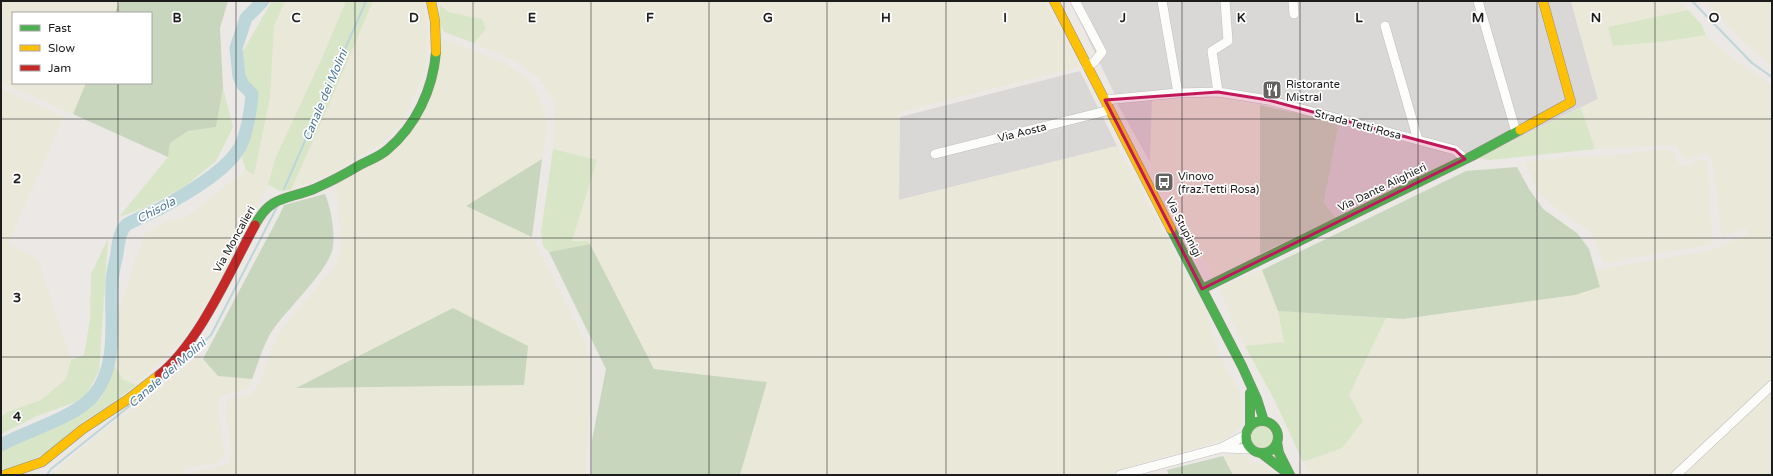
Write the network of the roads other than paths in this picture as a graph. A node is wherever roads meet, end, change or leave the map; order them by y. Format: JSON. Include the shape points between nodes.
{"nodes":[{"id":1,"x":431,"y":1,"type":"edge"},
{"id":2,"x":1054,"y":1,"type":"edge"},
{"id":3,"x":1075,"y":1,"type":"edge"},
{"id":4,"x":1162,"y":1,"type":"edge"},
{"id":5,"x":1225,"y":1,"type":"edge"},
{"id":6,"x":1293,"y":1,"type":"edge"},
{"id":7,"x":1478,"y":1,"type":"edge"},
{"id":8,"x":1543,"y":1,"type":"edge"},
{"id":9,"x":1294,"y":14,"type":"dead end"},
{"id":10,"x":1385,"y":26,"type":"dead end"},
{"id":11,"x":1088,"y":66,"type":"junction"},
{"id":12,"x":1218,"y":92,"type":"junction"},
{"id":13,"x":1178,"y":93,"type":"junction"},
{"id":14,"x":1105,"y":100,"type":"junction"},
{"id":15,"x":1110,"y":110,"type":"junction"},
{"id":16,"x":1516,"y":132,"type":"junction"},
{"id":17,"x":1418,"y":140,"type":"junction"},
{"id":18,"x":935,"y":154,"type":"dead end"},
{"id":19,"x":1465,"y":159,"type":"junction"},
{"id":20,"x":1202,"y":289,"type":"junction"},
{"id":21,"x":1247,"y":378,"type":"junction"},
{"id":22,"x":1772,"y":385,"type":"edge"},
{"id":23,"x":1264,"y":421,"type":"junction"},
{"id":24,"x":1248,"y":431,"type":"junction"},
{"id":25,"x":1277,"y":442,"type":"junction"},
{"id":26,"x":1221,"y":448,"type":"junction"},
{"id":27,"x":1251,"y":449,"type":"junction"},
{"id":28,"x":1261,"y":453,"type":"junction"},
{"id":29,"x":4,"y":475,"type":"edge"},
{"id":30,"x":1120,"y":475,"type":"edge"},
{"id":31,"x":1289,"y":475,"type":"edge"},
{"id":32,"x":1676,"y":475,"type":"edge"}],
"edges":[{"from":1,"to":29,"type":"street","name":"Via Moncalieri","via":[[436,31],[433,74],[417,115],[405,134],[386,151],[330,182],[276,199],[266,206],[206,315],[188,343],[164,371],[42,462]]},
{"from":2,"to":11,"type":"street","name":"Via Stupinigi"},
{"from":3,"to":11,"type":"street","via":[[1102,52]]},
{"from":4,"to":13,"type":"street"},
{"from":5,"to":12,"type":"street","via":[[1228,41],[1212,51]]},
{"from":6,"to":9,"type":"street"},
{"from":7,"to":16,"type":"street"},
{"from":8,"to":16,"type":"street","name":"Via Dante Alighieri","via":[[1571,102]]},
{"from":10,"to":17,"type":"street"},
{"from":11,"to":14,"type":"street","name":"Via Stupinigi"},
{"from":12,"to":13,"type":"street","name":"Strada Tetti Rosa"},
{"from":12,"to":17,"type":"street","name":"Strada Tetti Rosa","via":[[1268,100]]},
{"from":13,"to":14,"type":"street","name":"Strada Tetti Rosa"},
{"from":14,"to":15,"type":"street","name":"Via Stupinigi"},
{"from":15,"to":18,"type":"street","name":"Via Aosta"},
{"from":15,"to":20,"type":"street","name":"Via Stupinigi"},
{"from":16,"to":19,"type":"street","name":"Via Dante Alighieri"},
{"from":17,"to":19,"type":"street","name":"Strada Tetti Rosa","via":[[1456,150]]},
{"from":19,"to":20,"type":"street","name":"Via Dante Alighieri"},
{"from":20,"to":21,"type":"street","name":"Via Stupinigi"},
{"from":21,"to":23,"type":"street","name":"Via Stupinigi"},
{"from":21,"to":24,"type":"street","name":"Via Stupinigi","via":[[1251,401]]},
{"from":22,"to":32,"type":"street"},
{"from":23,"to":24,"type":"street"},
{"from":23,"to":25,"type":"street","name":"Via Stupinigi","via":[[1276,431]]},
{"from":24,"to":26,"type":"street"},
{"from":24,"to":27,"type":"street","name":"Via Stupinigi","via":[[1248,445]]},
{"from":25,"to":28,"type":"street","via":[[1271,450]]},
{"from":25,"to":31,"type":"street","name":"Via Stupinigi"},
{"from":26,"to":27,"type":"street"},
{"from":26,"to":30,"type":"street"},
{"from":27,"to":28,"type":"street","name":"Via Stupinigi"},
{"from":28,"to":31,"type":"street","name":"Via Stupinigi"}]}
